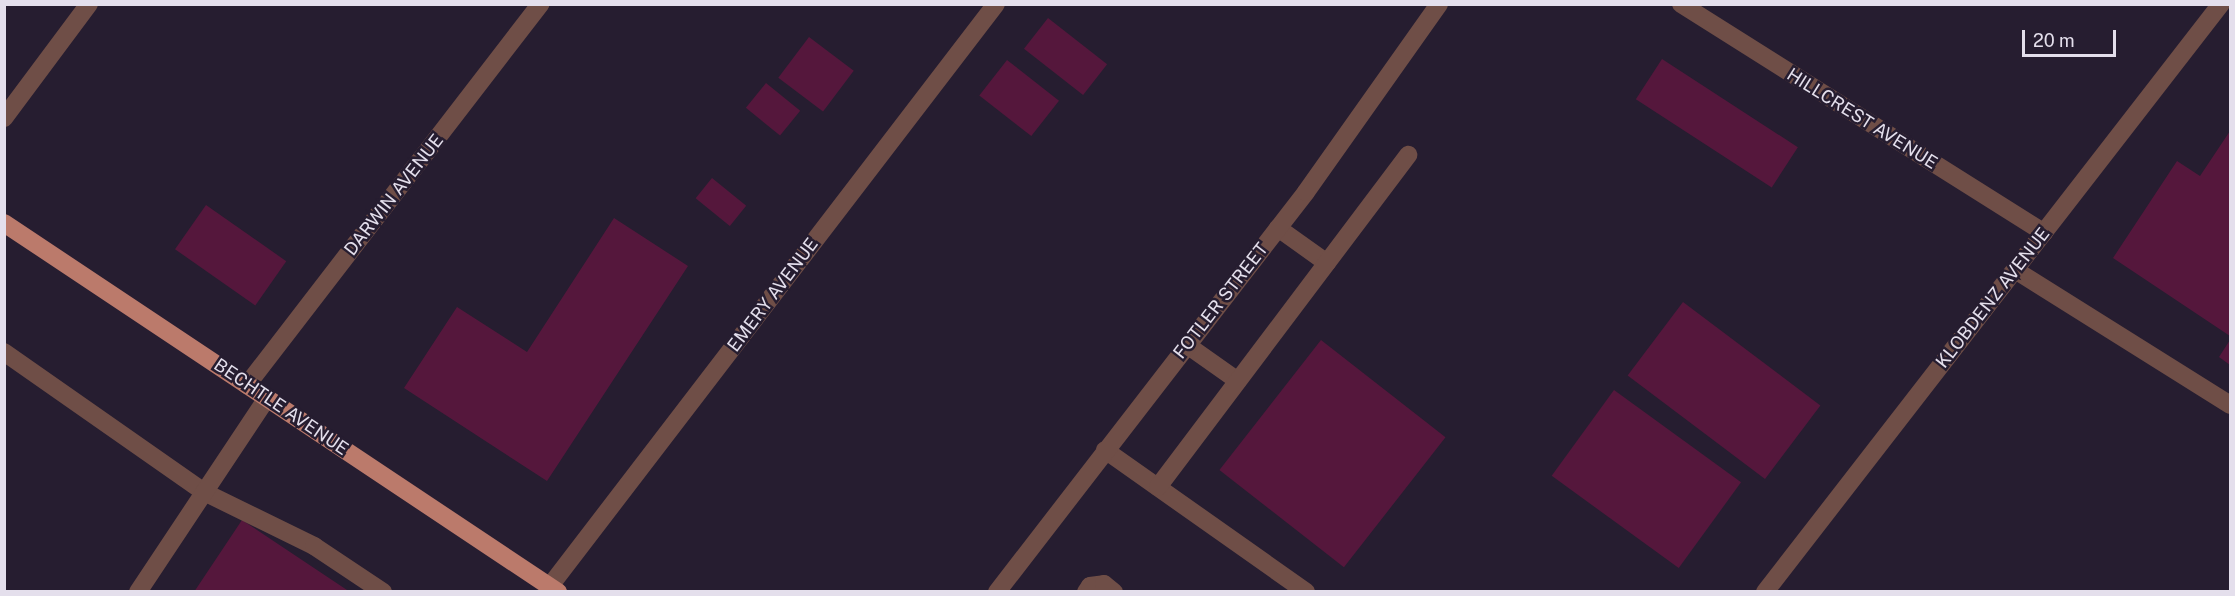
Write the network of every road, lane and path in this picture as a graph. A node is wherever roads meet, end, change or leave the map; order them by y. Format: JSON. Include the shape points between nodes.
{"nodes":[{"id":1,"x":89,"y":4,"type":"edge"},
{"id":2,"x":540,"y":4,"type":"edge"},
{"id":3,"x":996,"y":4,"type":"edge"},
{"id":4,"x":1439,"y":4,"type":"edge"},
{"id":5,"x":1681,"y":4,"type":"edge"},
{"id":6,"x":2221,"y":4,"type":"edge"},
{"id":7,"x":4,"y":118,"type":"edge"},
{"id":8,"x":1408,"y":155,"type":"dead end"},
{"id":9,"x":4,"y":223,"type":"edge"},
{"id":10,"x":1278,"y":228,"type":"junction"},
{"id":11,"x":2044,"y":233,"type":"junction"},
{"id":12,"x":1327,"y":263,"type":"junction"},
{"id":13,"x":2015,"y":270,"type":"junction"},
{"id":14,"x":1187,"y":345,"type":"junction"},
{"id":15,"x":4,"y":352,"type":"edge"},
{"id":16,"x":1238,"y":381,"type":"junction"},
{"id":17,"x":247,"y":385,"type":"junction"},
{"id":18,"x":267,"y":398,"type":"junction"},
{"id":19,"x":2230,"y":405,"type":"edge"},
{"id":20,"x":1105,"y":450,"type":"junction"},
{"id":21,"x":1158,"y":487,"type":"junction"},
{"id":22,"x":204,"y":492,"type":"junction"},
{"id":23,"x":554,"y":589,"type":"edge"},
{"id":24,"x":138,"y":591,"type":"edge"},
{"id":25,"x":383,"y":591,"type":"edge"},
{"id":26,"x":997,"y":591,"type":"edge"},
{"id":27,"x":1086,"y":591,"type":"edge"},
{"id":28,"x":1114,"y":591,"type":"edge"},
{"id":29,"x":1306,"y":591,"type":"edge"},
{"id":30,"x":1765,"y":591,"type":"edge"}],
"edges":[{"from":1,"to":7,"type":"street"},
{"from":2,"to":17,"type":"street","name":"DARWIN AVENUE"},
{"from":3,"to":23,"type":"street","name":"EMERY AVENUE"},
{"from":4,"to":10,"type":"street","name":"FOTLER STREET"},
{"from":5,"to":11,"type":"street","name":"HILLCREST AVENUE"},
{"from":6,"to":11,"type":"street","name":"KLOBDENZ AVENUE"},
{"from":8,"to":12,"type":"street"},
{"from":9,"to":17,"type":"main road","name":"BECHTLE AVENUE"},
{"from":10,"to":12,"type":"street"},
{"from":10,"to":14,"type":"street","name":"FOTLER STREET"},
{"from":11,"to":13,"type":"street","name":"KLOBDENZ AVENUE"},
{"from":12,"to":16,"type":"street"},
{"from":13,"to":19,"type":"street"},
{"from":13,"to":30,"type":"street","name":"KLOBDENZ AVENUE"},
{"from":14,"to":16,"type":"street"},
{"from":14,"to":20,"type":"street","name":"FOTLER STREET"},
{"from":15,"to":22,"type":"street"},
{"from":16,"to":21,"type":"street"},
{"from":17,"to":18,"type":"main road","name":"BECHTLE AVENUE"},
{"from":18,"to":22,"type":"street"},
{"from":18,"to":23,"type":"main road","name":"BECHTLE AVENUE"},
{"from":20,"to":21,"type":"street"},
{"from":20,"to":26,"type":"street","name":"FOTLER STREET"},
{"from":21,"to":29,"type":"street"},
{"from":22,"to":24,"type":"street"},
{"from":22,"to":25,"type":"street","via":[[314,546]]},
{"from":27,"to":28,"type":"street","via":[[1090,586],[1104,584]]}]}
